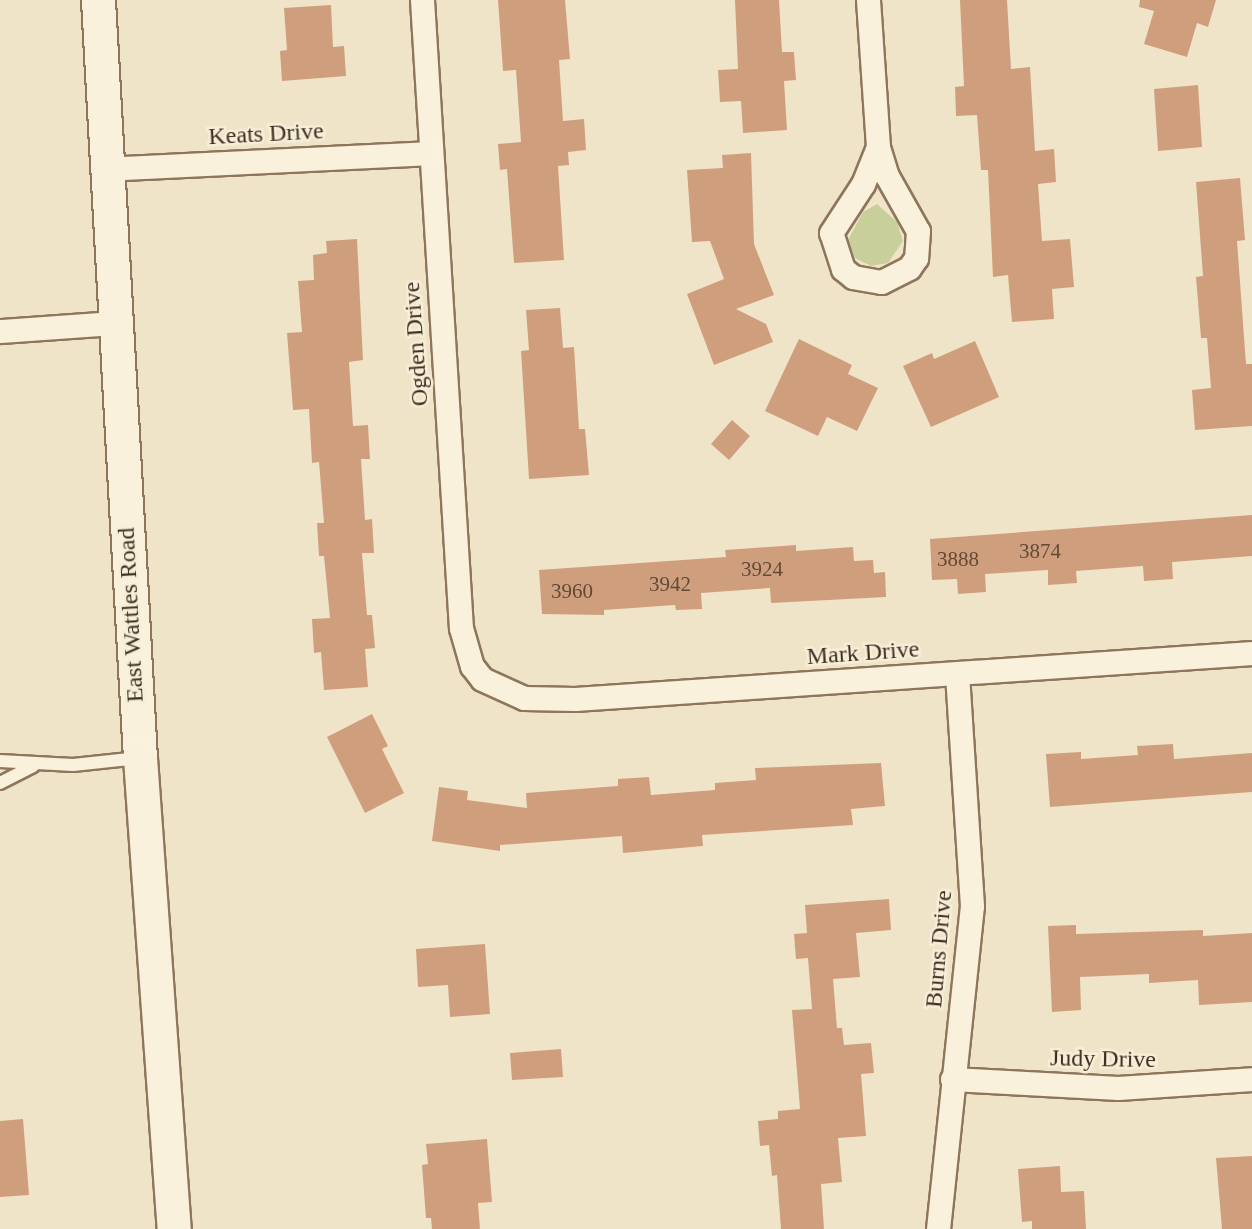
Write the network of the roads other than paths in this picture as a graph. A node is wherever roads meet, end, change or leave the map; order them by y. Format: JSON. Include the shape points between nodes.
{"nodes":[{"id":1,"x":98,"y":0,"type":"edge"},
{"id":2,"x":422,"y":0,"type":"edge"},
{"id":3,"x":868,"y":0,"type":"edge"},
{"id":4,"x":878,"y":147,"type":"junction"},
{"id":5,"x":430,"y":153,"type":"junction"},
{"id":6,"x":104,"y":169,"type":"junction"},
{"id":7,"x":113,"y":323,"type":"junction"},
{"id":8,"x":0,"y":331,"type":"edge"},
{"id":9,"x":1252,"y":653,"type":"edge"},
{"id":10,"x":957,"y":673,"type":"junction"},
{"id":11,"x":482,"y":679,"type":"joint"},
{"id":12,"x":140,"y":758,"type":"junction"},
{"id":13,"x":0,"y":761,"type":"edge"},
{"id":14,"x":33,"y":766,"type":"junction"},
{"id":15,"x":0,"y":783,"type":"edge"},
{"id":16,"x":952,"y":1079,"type":"junction"},
{"id":17,"x":1252,"y":1079,"type":"edge"},
{"id":18,"x":174,"y":1229,"type":"edge"},
{"id":19,"x":938,"y":1229,"type":"edge"}],
"edges":[{"from":1,"to":6,"type":"main road","name":"East Wattles Road"},
{"from":2,"to":5,"type":"street","name":"Ogden Drive"},
{"from":3,"to":4,"type":"street"},
{"from":4,"to":4,"type":"street","via":[[890,183],[914,219],[919,244],[909,268],[881,282],[853,277],[843,269],[831,233],[863,184]]},
{"from":5,"to":6,"type":"street","name":"Keats Drive"},
{"from":5,"to":11,"type":"street","name":"Ogden Drive","via":[[461,628],[472,666]]},
{"from":6,"to":7,"type":"main road","name":"East Wattles Road"},
{"from":7,"to":8,"type":"street"},
{"from":7,"to":12,"type":"main road","name":"East Wattles Road"},
{"from":9,"to":10,"type":"street","name":"Mark Drive"},
{"from":10,"to":11,"type":"street","name":"Mark Drive","via":[[547,699],[503,692]]},
{"from":10,"to":16,"type":"street","name":"Burns Drive","via":[[972,906]]},
{"from":12,"to":14,"type":"lane"},
{"from":12,"to":18,"type":"main road","name":"East Wattles Road"},
{"from":13,"to":14,"type":"lane"},
{"from":14,"to":15,"type":"lane"},
{"from":16,"to":17,"type":"street","name":"Judy Drive","via":[[1118,1088]]},
{"from":16,"to":19,"type":"street","name":"Burns Drive"}]}
